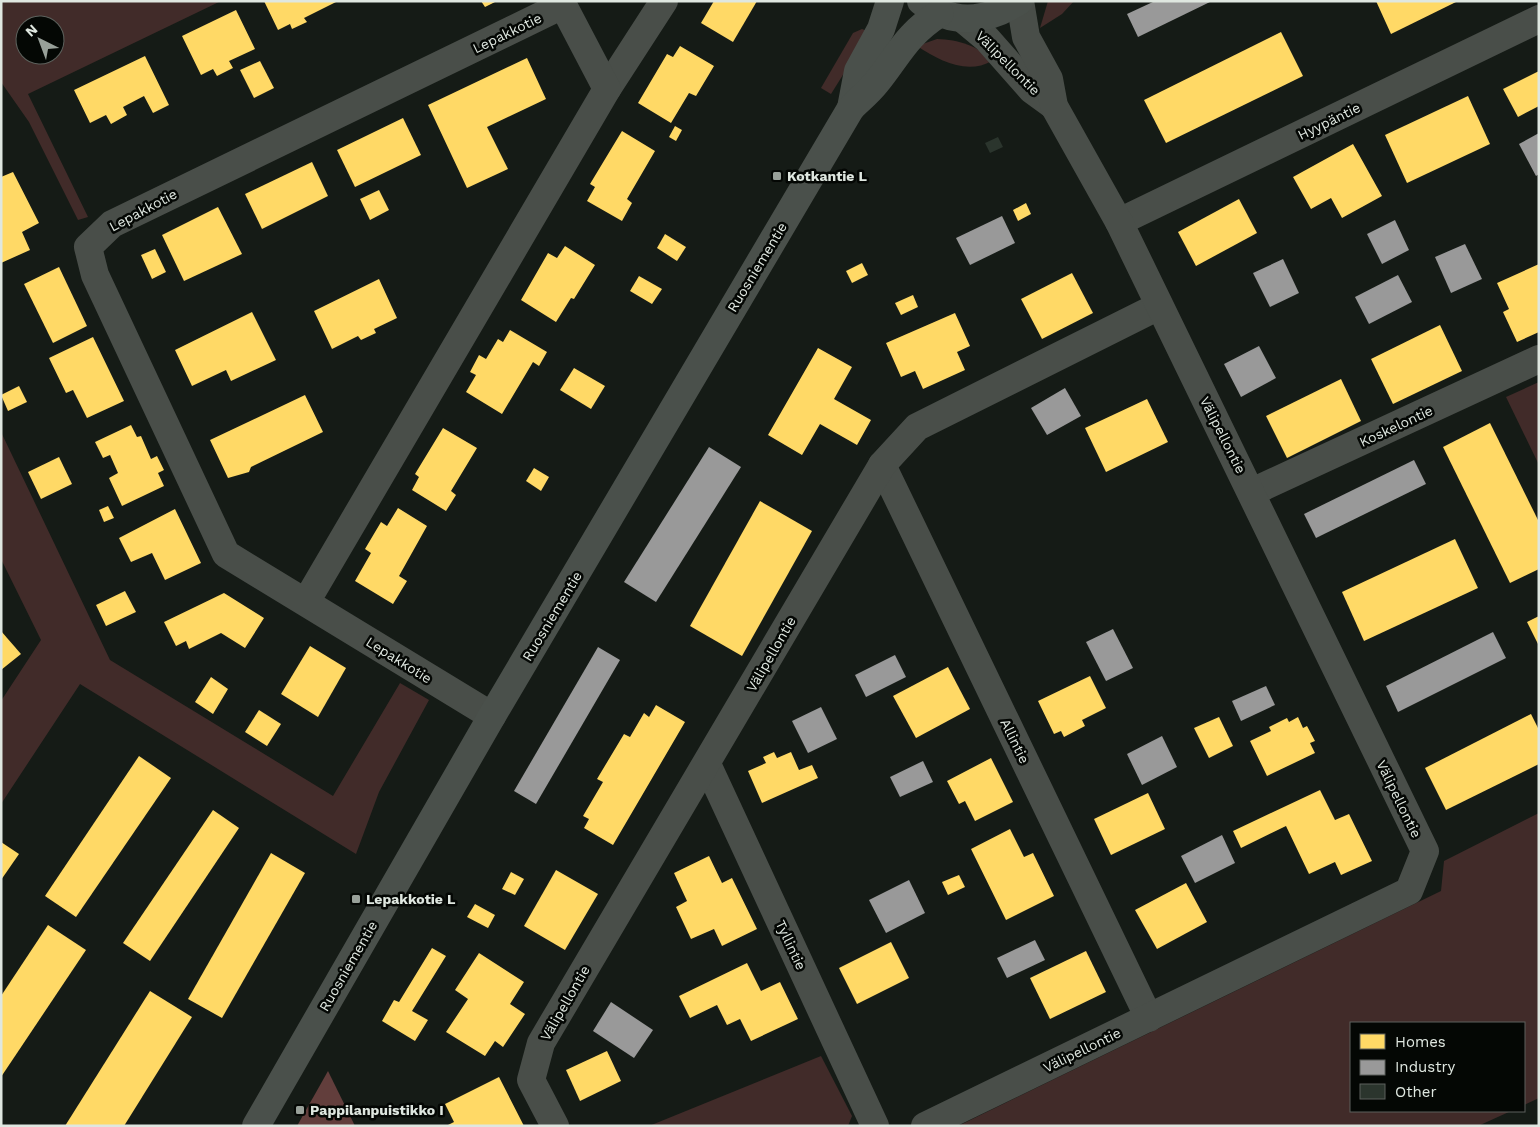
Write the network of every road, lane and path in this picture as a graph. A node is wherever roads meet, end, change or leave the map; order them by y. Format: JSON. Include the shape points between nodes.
{"nodes":[{"id":1,"x":664,"y":1,"type":"edge"},
{"id":2,"x":890,"y":1,"type":"edge"},
{"id":3,"x":1019,"y":1,"type":"edge"},
{"id":4,"x":567,"y":3,"type":"edge"},
{"id":5,"x":941,"y":11,"type":"edge"},
{"id":6,"x":1539,"y":19,"type":"edge"},
{"id":7,"x":607,"y":90,"type":"junction"},
{"id":8,"x":1054,"y":106,"type":"junction"},
{"id":9,"x":851,"y":108,"type":"junction"},
{"id":10,"x":1119,"y":222,"type":"junction"},
{"id":11,"x":1158,"y":306,"type":"junction"},
{"id":12,"x":1539,"y":359,"type":"edge"},
{"id":13,"x":882,"y":465,"type":"junction"},
{"id":14,"x":1252,"y":492,"type":"junction"},
{"id":15,"x":306,"y":602,"type":"junction"},
{"id":16,"x":492,"y":716,"type":"junction"},
{"id":17,"x":706,"y":764,"type":"junction"},
{"id":18,"x":1149,"y":1018,"type":"junction"},
{"id":19,"x":256,"y":1126,"type":"edge"},
{"id":20,"x":555,"y":1126,"type":"edge"},
{"id":21,"x":875,"y":1126,"type":"edge"},
{"id":22,"x":925,"y":1126,"type":"edge"}],
"edges":[{"from":1,"to":7,"type":"street"},
{"from":2,"to":9,"type":"main road","name":"Ruosniementie","via":[[881,29],[858,71]]},
{"from":3,"to":5,"type":"main road","via":[[990,17]]},
{"from":3,"to":8,"type":"street","name":"Välipellontie","via":[[1026,37],[1049,80]]},
{"from":4,"to":7,"type":"street","name":"Lepakkotie"},
{"from":4,"to":15,"type":"street","name":"Lepakkotie","via":[[112,224],[88,247],[95,274],[226,554]]},
{"from":5,"to":8,"type":"street","name":"Välipellontie","via":[[987,39],[1032,90]]},
{"from":5,"to":9,"type":"main road","name":"Ruosniementie","via":[[903,44],[876,84]]},
{"from":6,"to":10,"type":"street","name":"Hyypäntie"},
{"from":7,"to":15,"type":"street"},
{"from":8,"to":10,"type":"street","name":"Välipellontie"},
{"from":9,"to":16,"type":"main road","name":"Ruosniementie"},
{"from":10,"to":11,"type":"street","name":"Välipellontie"},
{"from":11,"to":13,"type":"street","name":"Välipellontie","via":[[917,427]]},
{"from":11,"to":14,"type":"street","name":"Välipellontie"},
{"from":12,"to":14,"type":"street","name":"Koskelontie"},
{"from":13,"to":17,"type":"street","name":"Välipellontie"},
{"from":13,"to":18,"type":"street","name":"Allintie"},
{"from":14,"to":18,"type":"street","name":"Välipellontie","via":[[1425,852],[1409,891]]},
{"from":15,"to":16,"type":"street","name":"Lepakkotie"},
{"from":16,"to":19,"type":"main road","name":"Ruosniementie"},
{"from":17,"to":20,"type":"street","name":"Välipellontie","via":[[542,1043],[531,1080]]},
{"from":17,"to":21,"type":"street","name":"Tyllintie"},
{"from":18,"to":22,"type":"street","name":"Välipellontie"}]}
